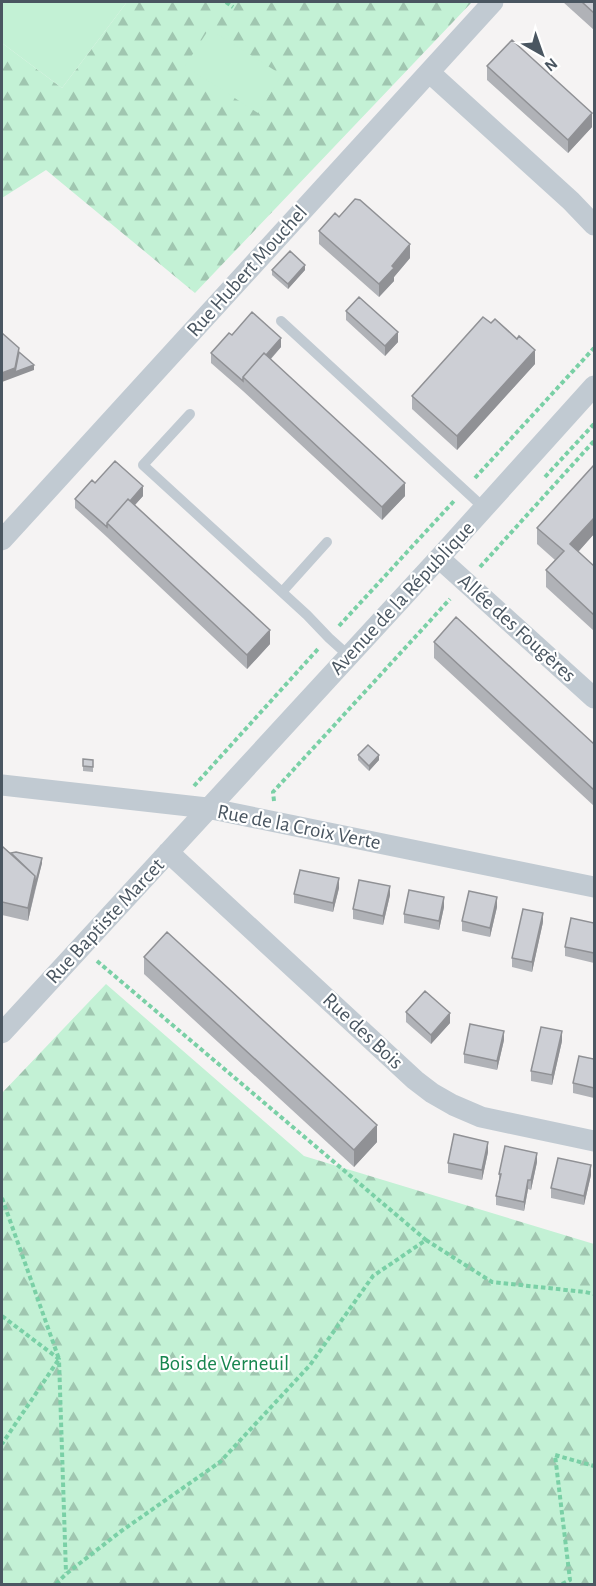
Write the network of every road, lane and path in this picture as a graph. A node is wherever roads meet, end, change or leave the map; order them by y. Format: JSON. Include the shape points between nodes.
{"nodes":[{"id":1,"x":226,"y":2,"type":"edge"},
{"id":2,"x":233,"y":2,"type":"edge"},
{"id":3,"x":493,"y":2,"type":"edge"},
{"id":4,"x":429,"y":72,"type":"junction"},
{"id":5,"x":594,"y":225,"type":"edge"},
{"id":6,"x":281,"y":321,"type":"dead end"},
{"id":7,"x":594,"y":348,"type":"edge"},
{"id":8,"x":594,"y":386,"type":"edge"},
{"id":9,"x":190,"y":414,"type":"dead end"},
{"id":10,"x":594,"y":441,"type":"edge"},
{"id":11,"x":464,"y":490,"type":"junction"},
{"id":12,"x":484,"y":508,"type":"junction"},
{"id":13,"x":2,"y":540,"type":"edge"},
{"id":14,"x":327,"y":542,"type":"dead end"},
{"id":15,"x":439,"y":558,"type":"junction"},
{"id":16,"x":466,"y":582,"type":"junction"},
{"id":17,"x":282,"y":592,"type":"junction"},
{"id":18,"x":329,"y":638,"type":"junction"},
{"id":19,"x":349,"y":656,"type":"junction"},
{"id":20,"x":594,"y":698,"type":"edge"},
{"id":21,"x":2,"y":785,"type":"edge"},
{"id":22,"x":176,"y":805,"type":"junction"},
{"id":23,"x":207,"y":808,"type":"junction"},
{"id":24,"x":274,"y":822,"type":"junction"},
{"id":25,"x":168,"y":852,"type":"junction"},
{"id":26,"x":594,"y":887,"type":"edge"},
{"id":27,"x":81,"y":948,"type":"junction"},
{"id":28,"x":2,"y":1033,"type":"edge"},
{"id":29,"x":594,"y":1141,"type":"edge"},
{"id":30,"x":2,"y":1198,"type":"edge"},
{"id":31,"x":426,"y":1240,"type":"junction"},
{"id":32,"x":594,"y":1294,"type":"edge"},
{"id":33,"x":2,"y":1316,"type":"edge"},
{"id":34,"x":59,"y":1359,"type":"junction"},
{"id":35,"x":2,"y":1444,"type":"edge"},
{"id":36,"x":594,"y":1466,"type":"edge"},
{"id":37,"x":66,"y":1574,"type":"junction"},
{"id":38,"x":571,"y":1582,"type":"edge"},
{"id":39,"x":56,"y":1584,"type":"edge"},
{"id":40,"x":562,"y":1584,"type":"edge"}],
"edges":[{"from":1,"to":2,"type":"path","via":[[233,7]]},
{"from":3,"to":4,"type":"street","name":"Rue Hubert Mouchel"},
{"from":4,"to":5,"type":"street"},
{"from":4,"to":13,"type":"street","name":"Rue Hubert Mouchel"},
{"from":6,"to":11,"type":"lane"},
{"from":7,"to":11,"type":"path"},
{"from":8,"to":12,"type":"street","name":"Avenue de la République"},
{"from":9,"to":17,"type":"lane","via":[[142,465]]},
{"from":10,"to":16,"type":"path"},
{"from":11,"to":12,"type":"lane"},
{"from":11,"to":18,"type":"path"},
{"from":12,"to":15,"type":"street","name":"Avenue de la République"},
{"from":14,"to":17,"type":"lane"},
{"from":15,"to":16,"type":"street","name":"Allée des Fougères"},
{"from":15,"to":19,"type":"street","name":"Avenue de la République"},
{"from":16,"to":20,"type":"street","name":"Allée des Fougères"},
{"from":16,"to":24,"type":"path","via":[[273,792]]},
{"from":17,"to":18,"type":"lane"},
{"from":18,"to":19,"type":"lane"},
{"from":18,"to":22,"type":"path"},
{"from":19,"to":23,"type":"street","name":"Avenue de la République"},
{"from":21,"to":22,"type":"street","name":"Rue de la Croix Verte"},
{"from":22,"to":23,"type":"street","name":"Rue de la Croix Verte"},
{"from":23,"to":24,"type":"street","name":"Rue de la Croix Verte"},
{"from":23,"to":25,"type":"street","name":"Rue Baptiste Marcet"},
{"from":24,"to":26,"type":"street","name":"Rue de la Croix Verte"},
{"from":25,"to":27,"type":"street","name":"Rue Baptiste Marcet"},
{"from":25,"to":29,"type":"street","name":"Rue des Bois","via":[[432,1093],[481,1117]]},
{"from":27,"to":28,"type":"street","name":"Rue Baptiste Marcet"},
{"from":27,"to":31,"type":"path"},
{"from":30,"to":34,"type":"path"},
{"from":31,"to":32,"type":"path","via":[[492,1282]]},
{"from":31,"to":37,"type":"path","via":[[373,1276],[310,1365],[220,1462]]},
{"from":33,"to":34,"type":"path"},
{"from":34,"to":35,"type":"path"},
{"from":34,"to":37,"type":"path"},
{"from":36,"to":38,"type":"path","via":[[555,1455]]},
{"from":37,"to":39,"type":"path"},
{"from":38,"to":40,"type":"path"}]}
